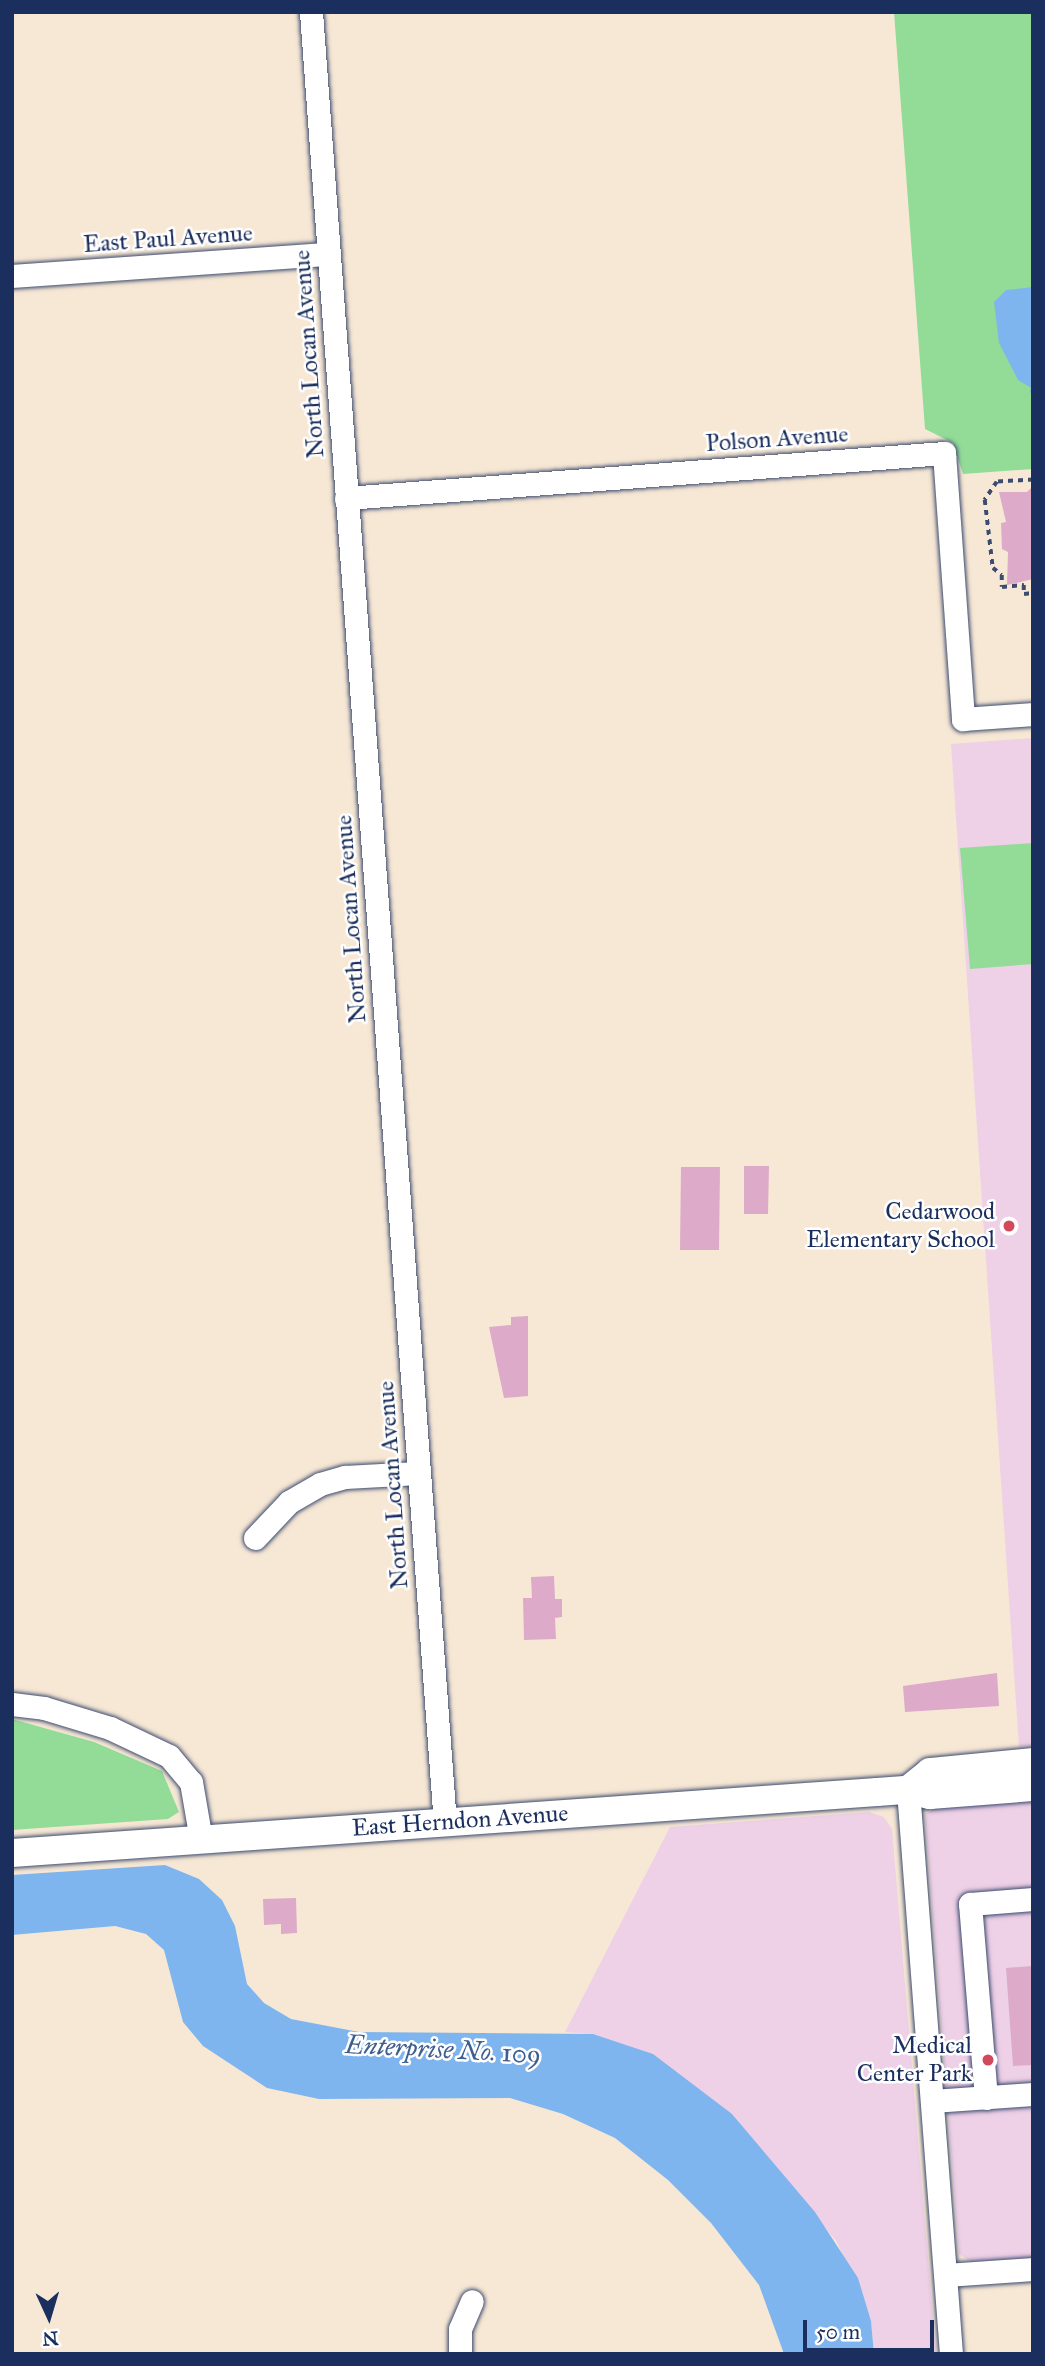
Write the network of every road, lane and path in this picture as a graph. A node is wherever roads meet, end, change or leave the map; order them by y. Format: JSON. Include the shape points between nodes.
{"nodes":[{"id":1,"x":311,"y":12,"type":"edge"},
{"id":2,"x":328,"y":254,"type":"junction"},
{"id":3,"x":12,"y":276,"type":"edge"},
{"id":4,"x":1033,"y":480,"type":"edge"},
{"id":5,"x":346,"y":498,"type":"junction"},
{"id":6,"x":1033,"y":593,"type":"edge"},
{"id":7,"x":1033,"y":714,"type":"edge"},
{"id":8,"x":418,"y":1473,"type":"junction"},
{"id":9,"x":255,"y":1538,"type":"dead end"},
{"id":10,"x":12,"y":1704,"type":"edge"},
{"id":11,"x":1033,"y":1762,"type":"edge"},
{"id":12,"x":1033,"y":1787,"type":"edge"},
{"id":13,"x":908,"y":1790,"type":"junction"},
{"id":14,"x":445,"y":1822,"type":"junction"},
{"id":15,"x":201,"y":1840,"type":"junction"},
{"id":16,"x":12,"y":1853,"type":"edge"},
{"id":17,"x":1033,"y":1899,"type":"edge"},
{"id":18,"x":1033,"y":2094,"type":"edge"},
{"id":19,"x":986,"y":2098,"type":"junction"},
{"id":20,"x":932,"y":2101,"type":"junction"},
{"id":21,"x":1033,"y":2269,"type":"edge"},
{"id":22,"x":946,"y":2275,"type":"junction"},
{"id":23,"x":472,"y":2301,"type":"dead end"},
{"id":24,"x":460,"y":2354,"type":"edge"},
{"id":25,"x":951,"y":2354,"type":"edge"}],
"edges":[{"from":1,"to":2,"type":"street","name":"North Locan Avenue"},
{"from":2,"to":3,"type":"street","name":"East Paul Avenue"},
{"from":2,"to":5,"type":"street","name":"North Locan Avenue"},
{"from":4,"to":6,"type":"path","via":[[997,482],[985,499],[993,568],[1002,575],[1002,587],[1024,586],[1024,594]]},
{"from":5,"to":7,"type":"street","name":"Polson Avenue","via":[[944,453],[963,719]]},
{"from":5,"to":8,"type":"street","name":"North Locan Avenue"},
{"from":8,"to":9,"type":"street","via":[[345,1477],[320,1484],[289,1502]]},
{"from":8,"to":14,"type":"street","name":"North Locan Avenue"},
{"from":10,"to":15,"type":"street","via":[[44,1708],[110,1728],[169,1756],[191,1782]]},
{"from":11,"to":13,"type":"main road","via":[[930,1772]]},
{"from":12,"to":13,"type":"main road","name":"East Herndon Avenue","via":[[930,1795]]},
{"from":13,"to":14,"type":"main road","name":"East Herndon Avenue"},
{"from":13,"to":20,"type":"street"},
{"from":14,"to":15,"type":"main road","name":"East Herndon Avenue"},
{"from":15,"to":16,"type":"main road","name":"East Herndon Avenue"},
{"from":17,"to":19,"type":"street","via":[[970,1904]]},
{"from":18,"to":19,"type":"street"},
{"from":19,"to":20,"type":"street"},
{"from":20,"to":22,"type":"street"},
{"from":21,"to":22,"type":"street"},
{"from":22,"to":25,"type":"street"},
{"from":23,"to":24,"type":"street","via":[[460,2329]]}]}
